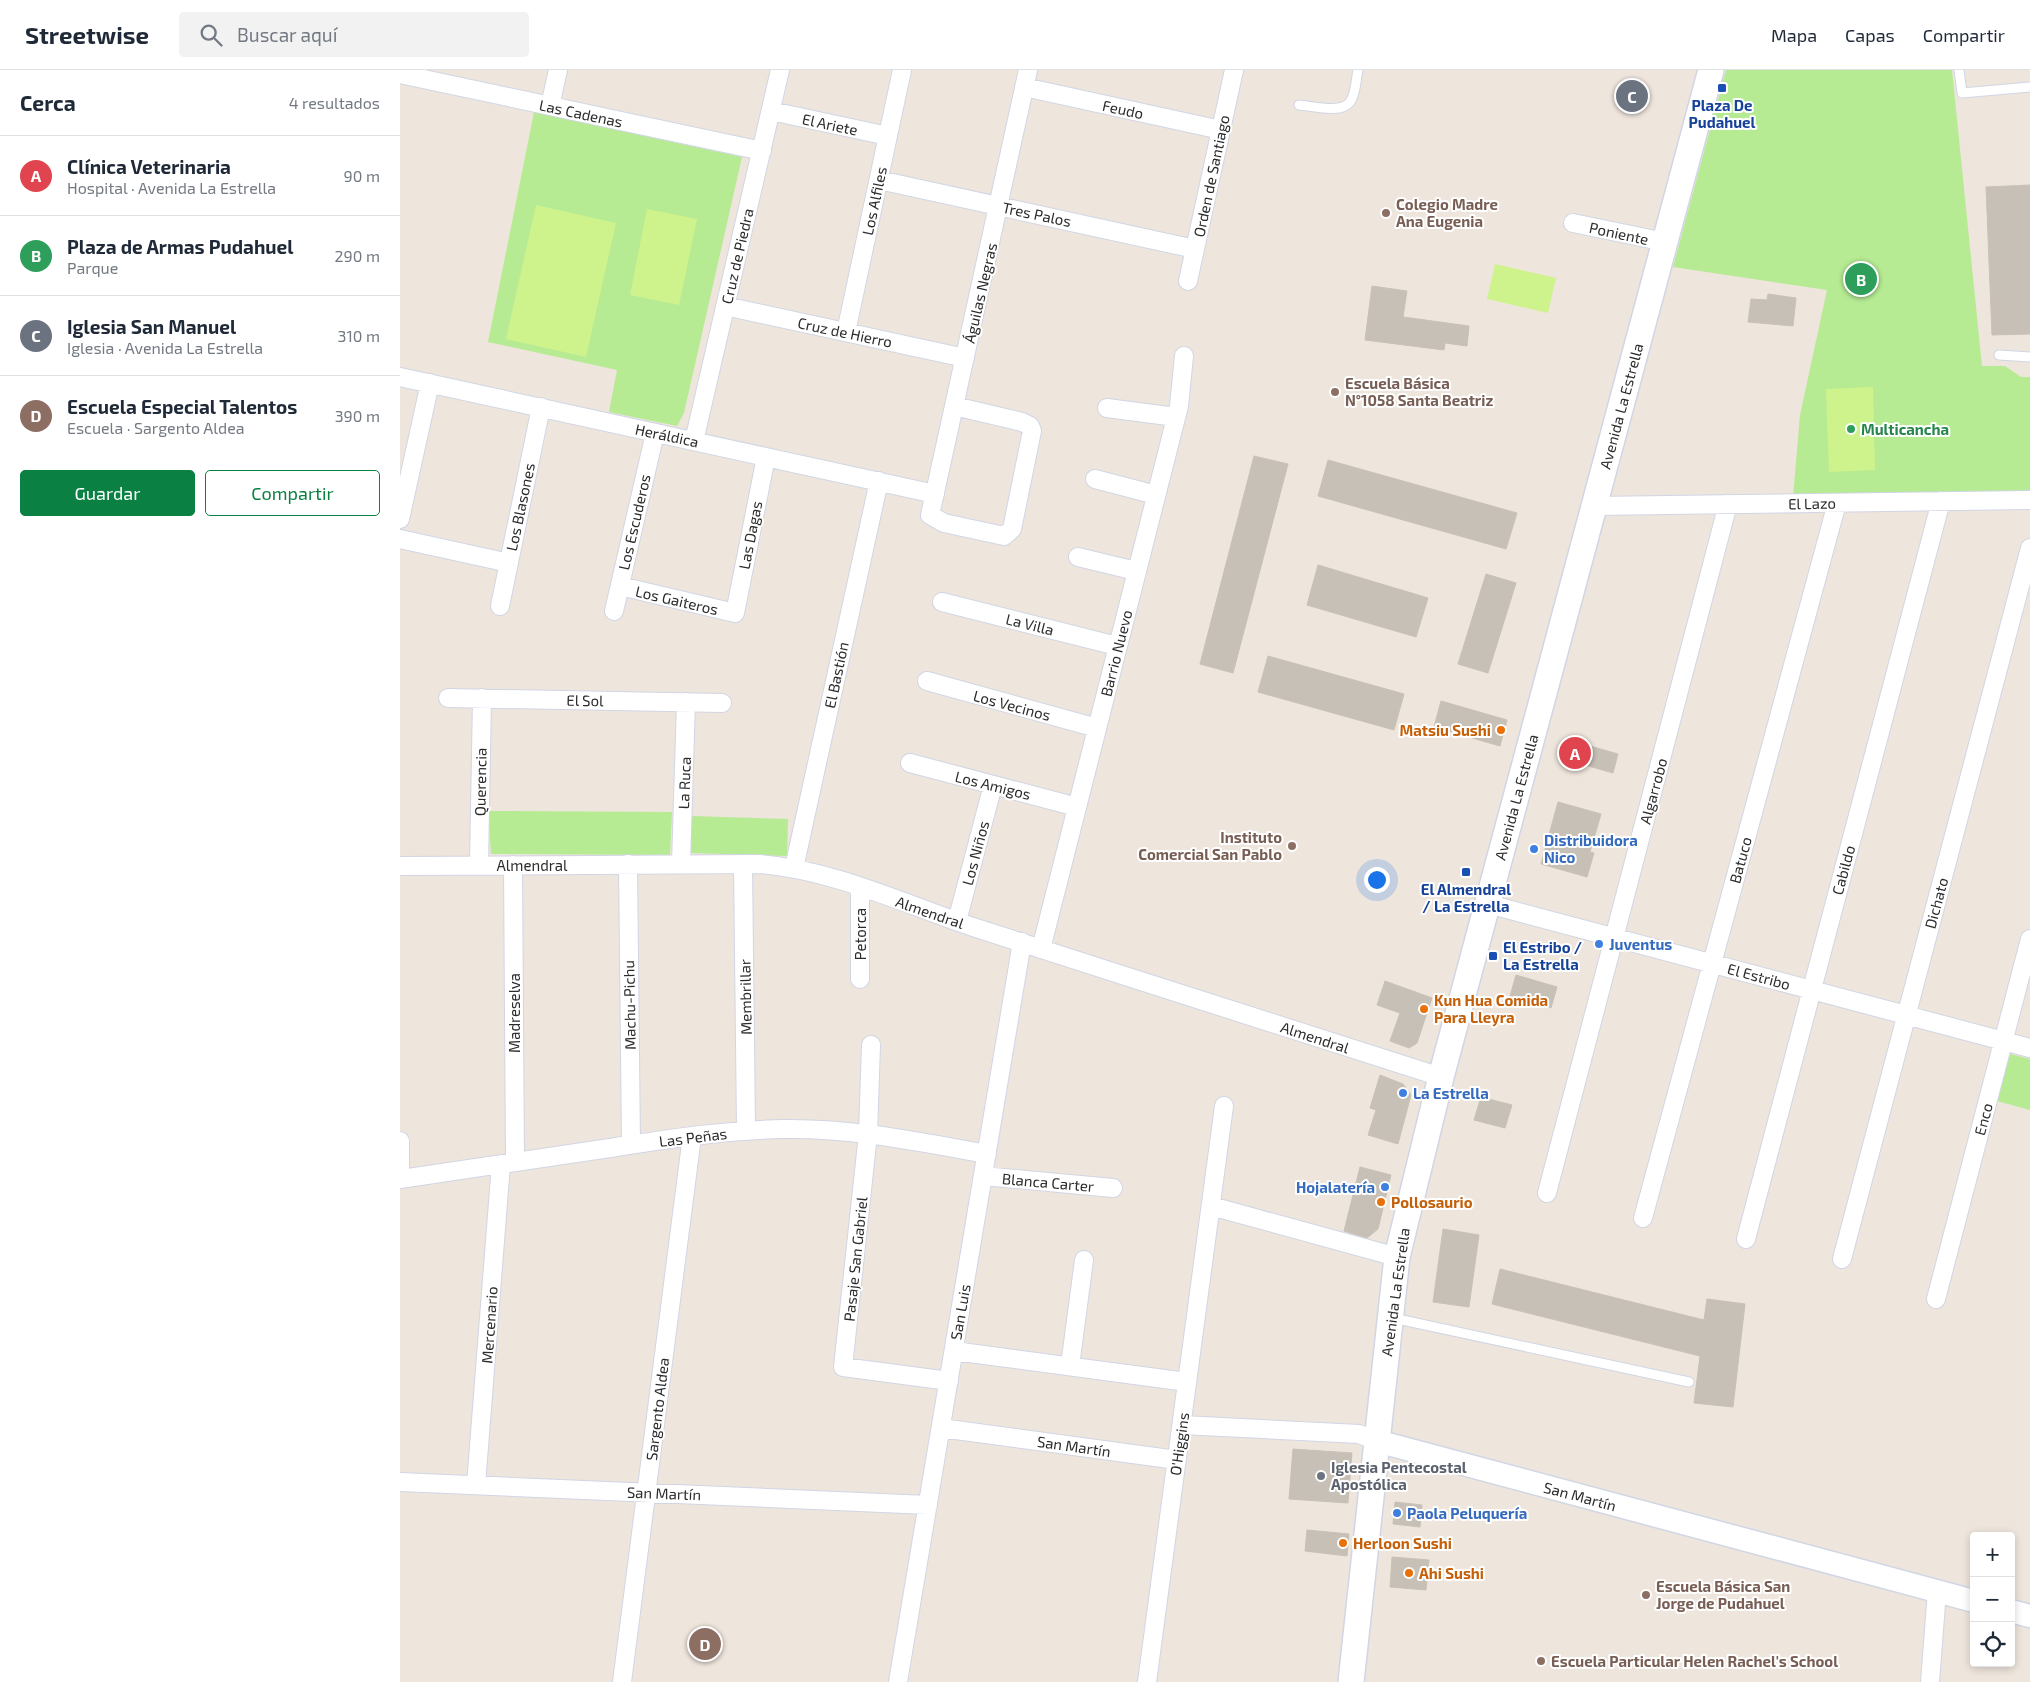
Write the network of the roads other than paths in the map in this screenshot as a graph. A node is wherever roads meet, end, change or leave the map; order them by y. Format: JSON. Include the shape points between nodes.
{"nodes":[{"id":1,"x":558,"y":70,"type":"edge"},
{"id":2,"x":780,"y":70,"type":"edge"},
{"id":3,"x":902,"y":70,"type":"edge"},
{"id":4,"x":1234,"y":70,"type":"edge"},
{"id":5,"x":1358,"y":70,"type":"edge"},
{"id":6,"x":1711,"y":70,"type":"edge"},
{"id":7,"x":1959,"y":70,"type":"edge"},
{"id":8,"x":400,"y":74,"type":"edge"},
{"id":9,"x":1026,"y":78,"type":"edge"},
{"id":10,"x":2030,"y":87,"type":"edge"},
{"id":11,"x":1299,"y":105,"type":"dead end"},
{"id":12,"x":550,"y":106,"type":"junction"},
{"id":13,"x":771,"y":111,"type":"junction"},
{"id":14,"x":1221,"y":130,"type":"junction"},
{"id":15,"x":888,"y":136,"type":"junction"},
{"id":16,"x":762,"y":151,"type":"junction"},
{"id":17,"x":879,"y":180,"type":"junction"},
{"id":18,"x":999,"y":206,"type":"junction"},
{"id":19,"x":1573,"y":223,"type":"dead end"},
{"id":20,"x":1665,"y":242,"type":"junction"},
{"id":21,"x":1195,"y":249,"type":"junction"},
{"id":22,"x":1188,"y":281,"type":"dead end"},
{"id":23,"x":725,"y":306,"type":"junction"},
{"id":24,"x":846,"y":332,"type":"junction"},
{"id":25,"x":1999,"y":355,"type":"dead end"},
{"id":26,"x":1184,"y":356,"type":"dead end"},
{"id":27,"x":2030,"y":357,"type":"edge"},
{"id":28,"x":965,"y":358,"type":"junction"},
{"id":29,"x":400,"y":377,"type":"edge"},
{"id":30,"x":430,"y":383,"type":"junction"},
{"id":31,"x":954,"y":406,"type":"junction"},
{"id":32,"x":541,"y":408,"type":"junction"},
{"id":33,"x":1107,"y":408,"type":"dead end"},
{"id":34,"x":1176,"y":416,"type":"junction"},
{"id":35,"x":655,"y":432,"type":"junction"},
{"id":36,"x":694,"y":441,"type":"junction"},
{"id":37,"x":766,"y":457,"type":"junction"},
{"id":38,"x":1095,"y":479,"type":"dead end"},
{"id":39,"x":878,"y":481,"type":"junction"},
{"id":40,"x":935,"y":494,"type":"junction"},
{"id":41,"x":1156,"y":495,"type":"junction"},
{"id":42,"x":402,"y":500,"type":"edge"},
{"id":43,"x":2030,"y":500,"type":"edge"},
{"id":44,"x":1940,"y":501,"type":"junction"},
{"id":45,"x":1837,"y":503,"type":"junction"},
{"id":46,"x":1728,"y":504,"type":"junction"},
{"id":47,"x":1594,"y":506,"type":"junction"},
{"id":48,"x":400,"y":518,"type":"edge"},
{"id":49,"x":400,"y":539,"type":"edge"},
{"id":50,"x":2030,"y":548,"type":"edge"},
{"id":51,"x":1078,"y":557,"type":"dead end"},
{"id":52,"x":509,"y":563,"type":"junction"},
{"id":53,"x":1136,"y":571,"type":"junction"},
{"id":54,"x":620,"y":586,"type":"junction"},
{"id":55,"x":942,"y":602,"type":"dead end"},
{"id":56,"x":500,"y":606,"type":"dead end"},
{"id":57,"x":614,"y":611,"type":"dead end"},
{"id":58,"x":735,"y":613,"type":"joint"},
{"id":59,"x":1117,"y":646,"type":"junction"},
{"id":60,"x":927,"y":681,"type":"dead end"},
{"id":61,"x":448,"y":698,"type":"dead end"},
{"id":62,"x":482,"y":698,"type":"junction"},
{"id":63,"x":686,"y":702,"type":"junction"},
{"id":64,"x":722,"y":703,"type":"dead end"},
{"id":65,"x":1097,"y":728,"type":"junction"},
{"id":66,"x":910,"y":764,"type":"dead end"},
{"id":67,"x":993,"y":785,"type":"junction"},
{"id":68,"x":1077,"y":806,"type":"junction"},
{"id":69,"x":628,"y":864,"type":"junction"},
{"id":70,"x":681,"y":864,"type":"junction"},
{"id":71,"x":743,"y":864,"type":"junction"},
{"id":72,"x":479,"y":865,"type":"junction"},
{"id":73,"x":513,"y":865,"type":"junction"},
{"id":74,"x":400,"y":866,"type":"edge"},
{"id":75,"x":794,"y":868,"type":"junction"},
{"id":76,"x":860,"y":888,"type":"junction"},
{"id":77,"x":1488,"y":904,"type":"junction"},
{"id":78,"x":957,"y":922,"type":"junction"},
{"id":79,"x":1615,"y":938,"type":"junction"},
{"id":80,"x":2030,"y":939,"type":"edge"},
{"id":81,"x":1022,"y":942,"type":"junction"},
{"id":82,"x":1041,"y":949,"type":"junction"},
{"id":83,"x":1712,"y":963,"type":"junction"},
{"id":84,"x":860,"y":979,"type":"dead end"},
{"id":85,"x":1812,"y":990,"type":"junction"},
{"id":86,"x":1907,"y":1015,"type":"junction"},
{"id":87,"x":2004,"y":1041,"type":"junction"},
{"id":88,"x":871,"y":1045,"type":"dead end"},
{"id":89,"x":2030,"y":1048,"type":"edge"},
{"id":90,"x":1441,"y":1077,"type":"junction"},
{"id":91,"x":1224,"y":1106,"type":"dead end"},
{"id":92,"x":746,"y":1130,"type":"junction"},
{"id":93,"x":868,"y":1134,"type":"junction"},
{"id":94,"x":692,"y":1136,"type":"junction"},
{"id":95,"x":400,"y":1141,"type":"edge"},
{"id":96,"x":631,"y":1145,"type":"junction"},
{"id":97,"x":987,"y":1154,"type":"junction"},
{"id":98,"x":508,"y":1163,"type":"junction"},
{"id":99,"x":983,"y":1176,"type":"junction"},
{"id":100,"x":400,"y":1179,"type":"edge"},
{"id":101,"x":1113,"y":1188,"type":"dead end"},
{"id":102,"x":1547,"y":1193,"type":"dead end"},
{"id":103,"x":1211,"y":1206,"type":"junction"},
{"id":104,"x":1643,"y":1218,"type":"dead end"},
{"id":105,"x":1746,"y":1239,"type":"dead end"},
{"id":106,"x":1397,"y":1257,"type":"junction"},
{"id":107,"x":1842,"y":1258,"type":"dead end"},
{"id":108,"x":1084,"y":1260,"type":"dead end"},
{"id":109,"x":1936,"y":1299,"type":"dead end"},
{"id":110,"x":1390,"y":1318,"type":"junction"},
{"id":111,"x":954,"y":1351,"type":"junction"},
{"id":112,"x":1070,"y":1366,"type":"junction"},
{"id":113,"x":949,"y":1381,"type":"junction"},
{"id":114,"x":1187,"y":1382,"type":"junction"},
{"id":115,"x":1689,"y":1382,"type":"dead end"},
{"id":116,"x":1182,"y":1425,"type":"junction"},
{"id":117,"x":941,"y":1428,"type":"junction"},
{"id":118,"x":1377,"y":1441,"type":"junction"},
{"id":119,"x":1177,"y":1460,"type":"junction"},
{"id":120,"x":400,"y":1482,"type":"edge"},
{"id":121,"x":476,"y":1485,"type":"junction"},
{"id":122,"x":646,"y":1492,"type":"junction"},
{"id":123,"x":928,"y":1505,"type":"junction"},
{"id":124,"x":1937,"y":1591,"type":"junction"},
{"id":125,"x":1970,"y":1600,"type":"edge"},
{"id":126,"x":2015,"y":1612,"type":"edge"},
{"id":127,"x":2030,"y":1616,"type":"edge"},
{"id":128,"x":622,"y":1682,"type":"edge"},
{"id":129,"x":898,"y":1682,"type":"edge"},
{"id":130,"x":1147,"y":1682,"type":"edge"},
{"id":131,"x":1351,"y":1682,"type":"edge"},
{"id":132,"x":1930,"y":1682,"type":"edge"}],
"edges":[{"from":1,"to":12,"type":"street"},
{"from":2,"to":13,"type":"street","name":"Cruz de Piedra"},
{"from":3,"to":15,"type":"street","name":"Los Alfiles"},
{"from":4,"to":14,"type":"street","name":"Orden de Santiago"},
{"from":5,"to":11,"type":"lane","via":[[1354,94],[1345,107]]},
{"from":6,"to":20,"type":"main road","name":"Avenida La Estrella"},
{"from":7,"to":10,"type":"lane","via":[[1962,92]]},
{"from":8,"to":12,"type":"street","name":"Las Cadenas"},
{"from":9,"to":14,"type":"street","name":"Feudo"},
{"from":9,"to":18,"type":"street","name":"Águilas Negras"},
{"from":12,"to":16,"type":"street","name":"Las Cadenas"},
{"from":13,"to":15,"type":"street","name":"El Ariete"},
{"from":13,"to":16,"type":"street","name":"Cruz de Piedra"},
{"from":14,"to":21,"type":"street","name":"Orden de Santiago"},
{"from":15,"to":17,"type":"street","name":"Los Alfiles"},
{"from":16,"to":23,"type":"street","name":"Cruz de Piedra"},
{"from":17,"to":18,"type":"street","name":"Tres Palos"},
{"from":17,"to":24,"type":"street","name":"Los Alfiles"},
{"from":18,"to":21,"type":"street","name":"Tres Palos"},
{"from":18,"to":28,"type":"street","name":"Águilas Negras"},
{"from":19,"to":20,"type":"street","name":"Poniente"},
{"from":20,"to":47,"type":"main road","name":"Avenida La Estrella"},
{"from":21,"to":22,"type":"street","name":"Orden de Santiago"},
{"from":23,"to":24,"type":"street","name":"Cruz de Hierro"},
{"from":23,"to":36,"type":"street","name":"Cruz de Piedra"},
{"from":24,"to":28,"type":"street","name":"Cruz de Hierro"},
{"from":25,"to":27,"type":"lane"},
{"from":26,"to":34,"type":"street","name":"Barrio Nuevo"},
{"from":28,"to":31,"type":"street","name":"Águilas Negras"},
{"from":29,"to":30,"type":"street","name":"Heráldica"},
{"from":30,"to":32,"type":"street","name":"Heráldica"},
{"from":30,"to":42,"type":"street"},
{"from":31,"to":40,"type":"street","name":"Águilas Negras"},
{"from":31,"to":40,"type":"street","name":"Águilas Negras","via":[[1030,426],[1032,436],[1012,529],[1000,536],[944,523],[930,515]]},
{"from":32,"to":35,"type":"street","name":"Heráldica"},
{"from":32,"to":52,"type":"street","name":"Los Blasones"},
{"from":33,"to":34,"type":"street"},
{"from":34,"to":41,"type":"street","name":"Barrio Nuevo"},
{"from":35,"to":36,"type":"street","name":"Heráldica"},
{"from":35,"to":54,"type":"street","name":"Los Escuderos"},
{"from":36,"to":37,"type":"street","name":"Heráldica"},
{"from":37,"to":39,"type":"street","name":"Heráldica"},
{"from":37,"to":58,"type":"street","name":"Las Dagas"},
{"from":38,"to":41,"type":"street"},
{"from":39,"to":40,"type":"street","name":"Heráldica"},
{"from":39,"to":75,"type":"street","name":"El Bastión"},
{"from":41,"to":53,"type":"street","name":"Barrio Nuevo"},
{"from":42,"to":48,"type":"street"},
{"from":43,"to":44,"type":"street","name":"El Lazo"},
{"from":44,"to":45,"type":"street","name":"El Lazo"},
{"from":44,"to":85,"type":"street","name":"Cabildo"},
{"from":45,"to":46,"type":"street","name":"El Lazo"},
{"from":45,"to":83,"type":"street","name":"Batuco"},
{"from":46,"to":47,"type":"street","name":"El Lazo"},
{"from":46,"to":79,"type":"street","name":"Algarrobo"},
{"from":47,"to":77,"type":"main road","name":"Avenida La Estrella"},
{"from":49,"to":52,"type":"street"},
{"from":50,"to":86,"type":"street","name":"Dichato"},
{"from":51,"to":53,"type":"street"},
{"from":52,"to":56,"type":"street","name":"Los Blasones"},
{"from":53,"to":59,"type":"street","name":"Barrio Nuevo"},
{"from":54,"to":57,"type":"street","name":"Los Escuderos"},
{"from":54,"to":58,"type":"street","name":"Los Gaiteros"},
{"from":55,"to":59,"type":"street","name":"La Villa"},
{"from":59,"to":65,"type":"street","name":"Barrio Nuevo"},
{"from":60,"to":65,"type":"street","name":"Los Vecinos"},
{"from":61,"to":62,"type":"street","name":"El Sol"},
{"from":62,"to":63,"type":"street","name":"El Sol"},
{"from":62,"to":72,"type":"street","name":"Querencia"},
{"from":63,"to":64,"type":"street","name":"El Sol"},
{"from":63,"to":70,"type":"street","name":"La Ruca"},
{"from":65,"to":68,"type":"street","name":"Barrio Nuevo"},
{"from":66,"to":67,"type":"street","name":"Los Amigos"},
{"from":67,"to":68,"type":"street","name":"Los Amigos"},
{"from":67,"to":78,"type":"street","name":"Los Niños"},
{"from":68,"to":82,"type":"street","name":"Barrio Nuevo"},
{"from":69,"to":70,"type":"street","name":"Almendral"},
{"from":69,"to":73,"type":"street","name":"Almendral"},
{"from":69,"to":96,"type":"street","name":"Machu-Pichu"},
{"from":70,"to":71,"type":"street","name":"Almendral"},
{"from":71,"to":75,"type":"street","name":"Almendral"},
{"from":71,"to":92,"type":"street","name":"Membrillar"},
{"from":72,"to":73,"type":"street","name":"Almendral"},
{"from":72,"to":74,"type":"street","name":"Almendral"},
{"from":73,"to":98,"type":"street","name":"Madreselva"},
{"from":75,"to":76,"type":"street","name":"Almendral"},
{"from":76,"to":78,"type":"street","name":"Almendral"},
{"from":76,"to":84,"type":"street","name":"Petorca"},
{"from":77,"to":79,"type":"street","name":"El Estribo"},
{"from":77,"to":90,"type":"main road","name":"Avenida La Estrella"},
{"from":78,"to":81,"type":"street","name":"Almendral"},
{"from":79,"to":83,"type":"street","name":"El Estribo"},
{"from":79,"to":102,"type":"street","name":"Algarrobo"},
{"from":80,"to":87,"type":"street","name":"Enco"},
{"from":81,"to":82,"type":"street","name":"Almendral"},
{"from":81,"to":97,"type":"street","name":"San Luis"},
{"from":82,"to":90,"type":"street","name":"Almendral"},
{"from":83,"to":85,"type":"street","name":"El Estribo"},
{"from":83,"to":104,"type":"street","name":"Batuco"},
{"from":85,"to":86,"type":"street","name":"El Estribo"},
{"from":85,"to":105,"type":"street","name":"Cabildo"},
{"from":86,"to":87,"type":"street","name":"El Estribo"},
{"from":86,"to":107,"type":"street","name":"Dichato"},
{"from":87,"to":89,"type":"street","name":"El Estribo"},
{"from":87,"to":109,"type":"street","name":"Enco"},
{"from":88,"to":93,"type":"street","name":"Pasaje San Gabriel"},
{"from":90,"to":106,"type":"main road","name":"Avenida La Estrella"},
{"from":91,"to":103,"type":"street","name":"O'Higgins"},
{"from":92,"to":93,"type":"street","name":"Las Peñas","via":[[823,1130]]},
{"from":92,"to":94,"type":"street","name":"Las Peñas"},
{"from":93,"to":97,"type":"street","name":"Las Peñas"},
{"from":93,"to":113,"type":"street","name":"Pasaje San Gabriel","via":[[843,1367]]},
{"from":94,"to":96,"type":"street","name":"Las Peñas"},
{"from":94,"to":122,"type":"street","name":"Sargento Aldea"},
{"from":95,"to":100,"type":"street"},
{"from":96,"to":98,"type":"street","name":"Las Peñas"},
{"from":97,"to":99,"type":"street","name":"San Luis"},
{"from":98,"to":100,"type":"street","name":"Las Peñas"},
{"from":98,"to":121,"type":"street","name":"Mercenario"},
{"from":99,"to":101,"type":"street","name":"Blanca Carter"},
{"from":99,"to":111,"type":"street","name":"San Luis"},
{"from":103,"to":106,"type":"street"},
{"from":103,"to":114,"type":"street","name":"O'Higgins"},
{"from":106,"to":110,"type":"main road","name":"Avenida La Estrella"},
{"from":108,"to":112,"type":"street"},
{"from":110,"to":115,"type":"lane"},
{"from":110,"to":118,"type":"main road","name":"Avenida La Estrella"},
{"from":111,"to":112,"type":"street"},
{"from":111,"to":113,"type":"street","name":"San Luis"},
{"from":112,"to":114,"type":"street"},
{"from":113,"to":117,"type":"street","name":"San Luis"},
{"from":114,"to":116,"type":"street","name":"O'Higgins"},
{"from":116,"to":118,"type":"street","name":"San Martín","via":[[1359,1434]]},
{"from":116,"to":119,"type":"street","name":"O'Higgins"},
{"from":117,"to":119,"type":"street","name":"San Martín"},
{"from":117,"to":123,"type":"street","name":"San Luis"},
{"from":118,"to":124,"type":"street","name":"San Martín"},
{"from":118,"to":131,"type":"main road","name":"Avenida La Estrella"},
{"from":119,"to":130,"type":"street","name":"O'Higgins"},
{"from":120,"to":121,"type":"street","name":"San Martín"},
{"from":121,"to":122,"type":"street","name":"San Martín"},
{"from":122,"to":123,"type":"street","name":"San Martín"},
{"from":122,"to":128,"type":"street","name":"Sargento Aldea"},
{"from":123,"to":129,"type":"street","name":"San Luis"},
{"from":124,"to":125,"type":"street","name":"San Martín"},
{"from":124,"to":132,"type":"street"},
{"from":126,"to":127,"type":"street"}]}
